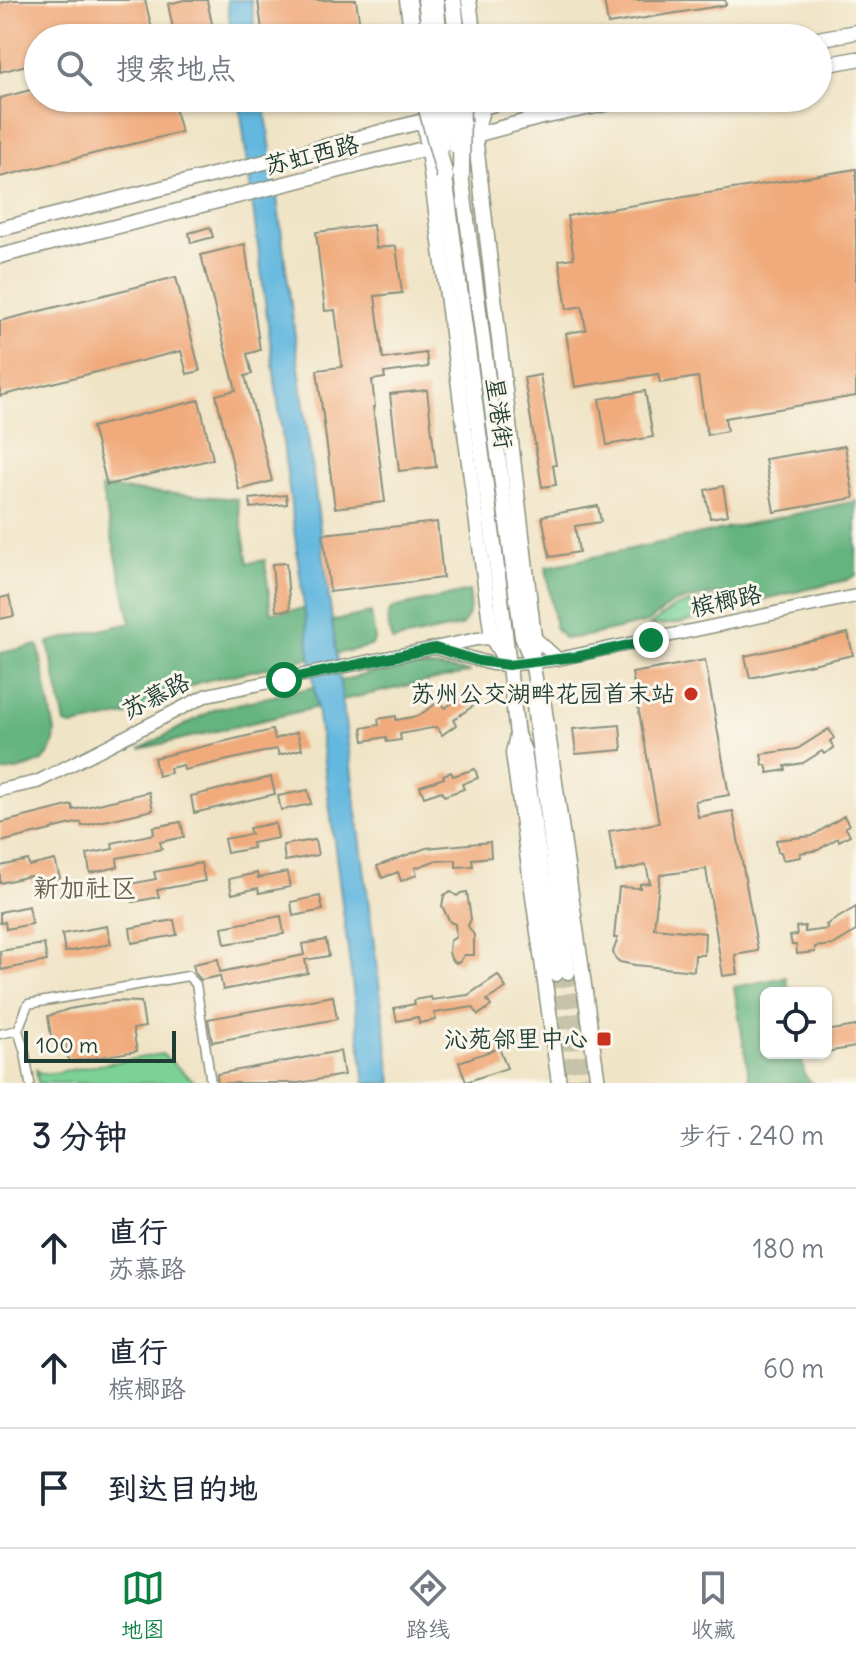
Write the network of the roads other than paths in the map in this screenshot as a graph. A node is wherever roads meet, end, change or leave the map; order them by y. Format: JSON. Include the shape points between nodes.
{"nodes":[{"id":1,"x":408,"y":0,"type":"edge"},
{"id":2,"x":425,"y":0,"type":"edge"},
{"id":3,"x":436,"y":0,"type":"edge"},
{"id":4,"x":453,"y":0,"type":"edge"},
{"id":5,"x":469,"y":0,"type":"edge"},
{"id":6,"x":411,"y":24,"type":"edge"},
{"id":7,"x":428,"y":24,"type":"edge"},
{"id":8,"x":439,"y":24,"type":"edge"},
{"id":9,"x":456,"y":24,"type":"edge"},
{"id":10,"x":472,"y":24,"type":"edge"},
{"id":11,"x":856,"y":32,"type":"edge"},
{"id":12,"x":832,"y":36,"type":"edge"},
{"id":13,"x":856,"y":59,"type":"edge"},
{"id":14,"x":832,"y":63,"type":"edge"},
{"id":15,"x":429,"y":112,"type":"edge"},
{"id":16,"x":440,"y":112,"type":"edge"},
{"id":17,"x":450,"y":112,"type":"edge"},
{"id":18,"x":451,"y":112,"type":"edge"},
{"id":19,"x":460,"y":112,"type":"edge"},
{"id":20,"x":480,"y":112,"type":"edge"},
{"id":21,"x":567,"y":112,"type":"edge"},
{"id":22,"x":424,"y":120,"type":"junction"},
{"id":23,"x":475,"y":135,"type":"junction"},
{"id":24,"x":427,"y":148,"type":"junction"},
{"id":25,"x":453,"y":175,"type":"junction"},
{"id":26,"x":0,"y":229,"type":"edge"},
{"id":27,"x":0,"y":256,"type":"edge"},
{"id":28,"x":856,"y":596,"type":"edge"},
{"id":29,"x":528,"y":637,"type":"junction"},
{"id":30,"x":498,"y":638,"type":"junction"},
{"id":31,"x":435,"y":648,"type":"junction"},
{"id":32,"x":558,"y":659,"type":"junction"},
{"id":33,"x":532,"y":662,"type":"junction"},
{"id":34,"x":508,"y":665,"type":"junction"},
{"id":35,"x":538,"y":695,"type":"junction"},
{"id":36,"x":517,"y":735,"type":"junction"},
{"id":37,"x":0,"y":790,"type":"edge"},
{"id":38,"x":18,"y":1030,"type":"junction"},
{"id":39,"x":0,"y":1034,"type":"edge"},
{"id":40,"x":30,"y":1083,"type":"edge"},
{"id":41,"x":211,"y":1083,"type":"edge"},
{"id":42,"x":559,"y":1083,"type":"edge"},
{"id":43,"x":598,"y":1083,"type":"edge"}],
"edges":[{"from":1,"to":6,"type":"highway"},
{"from":2,"to":7,"type":"main road"},
{"from":3,"to":8,"type":"main road"},
{"from":4,"to":9,"type":"highway"},
{"from":5,"to":10,"type":"main road"},
{"from":11,"to":12,"type":"main road"},
{"from":13,"to":14,"type":"main road"},
{"from":15,"to":25,"type":"highway","bridge":true},
{"from":16,"to":25,"type":"main road","name":"星港街","bridge":true},
{"from":17,"to":25,"type":"main road","name":"星港街","bridge":true},
{"from":18,"to":22,"type":"main road","name":"苏虹西路"},
{"from":19,"to":25,"type":"highway","bridge":true},
{"from":20,"to":23,"type":"main road"},
{"from":21,"to":23,"type":"main road","name":"苏虹西路"},
{"from":22,"to":24,"type":"main road"},
{"from":22,"to":26,"type":"main road","name":"苏虹西路","bridge":true},
{"from":23,"to":24,"type":"main road","name":"苏虹西路"},
{"from":23,"to":29,"type":"main road"},
{"from":24,"to":27,"type":"main road","name":"苏虹西路"},
{"from":24,"to":30,"type":"main road"},
{"from":25,"to":29,"type":"main road","name":"星港街"},
{"from":25,"to":30,"type":"main road","name":"星港街"},
{"from":28,"to":32,"type":"main road","name":"槟榔路"},
{"from":29,"to":30,"type":"main road","name":"苏慕路"},
{"from":29,"to":32,"type":"main road"},
{"from":29,"to":33,"type":"main road"},
{"from":30,"to":31,"type":"main road","name":"苏慕路"},
{"from":30,"to":34,"type":"main road"},
{"from":31,"to":34,"type":"main road","name":"苏慕路"},
{"from":31,"to":37,"type":"main road","name":"苏慕路","via":[[207,695],[37,782]]},
{"from":32,"to":33,"type":"main road","name":"苏慕路"},
{"from":33,"to":34,"type":"main road","name":"苏慕路"},
{"from":33,"to":35,"type":"main road"},
{"from":34,"to":36,"type":"main road"},
{"from":35,"to":36,"type":"main road","via":[[534,706],[562,973]]},
{"from":35,"to":43,"type":"main road","via":[[544,705]]},
{"from":36,"to":42,"type":"main road","via":[[513,753]]},
{"from":38,"to":39,"type":"street"},
{"from":38,"to":40,"type":"street"},
{"from":38,"to":41,"type":"street","via":[[28,1004],[188,976],[196,984]]}]}
